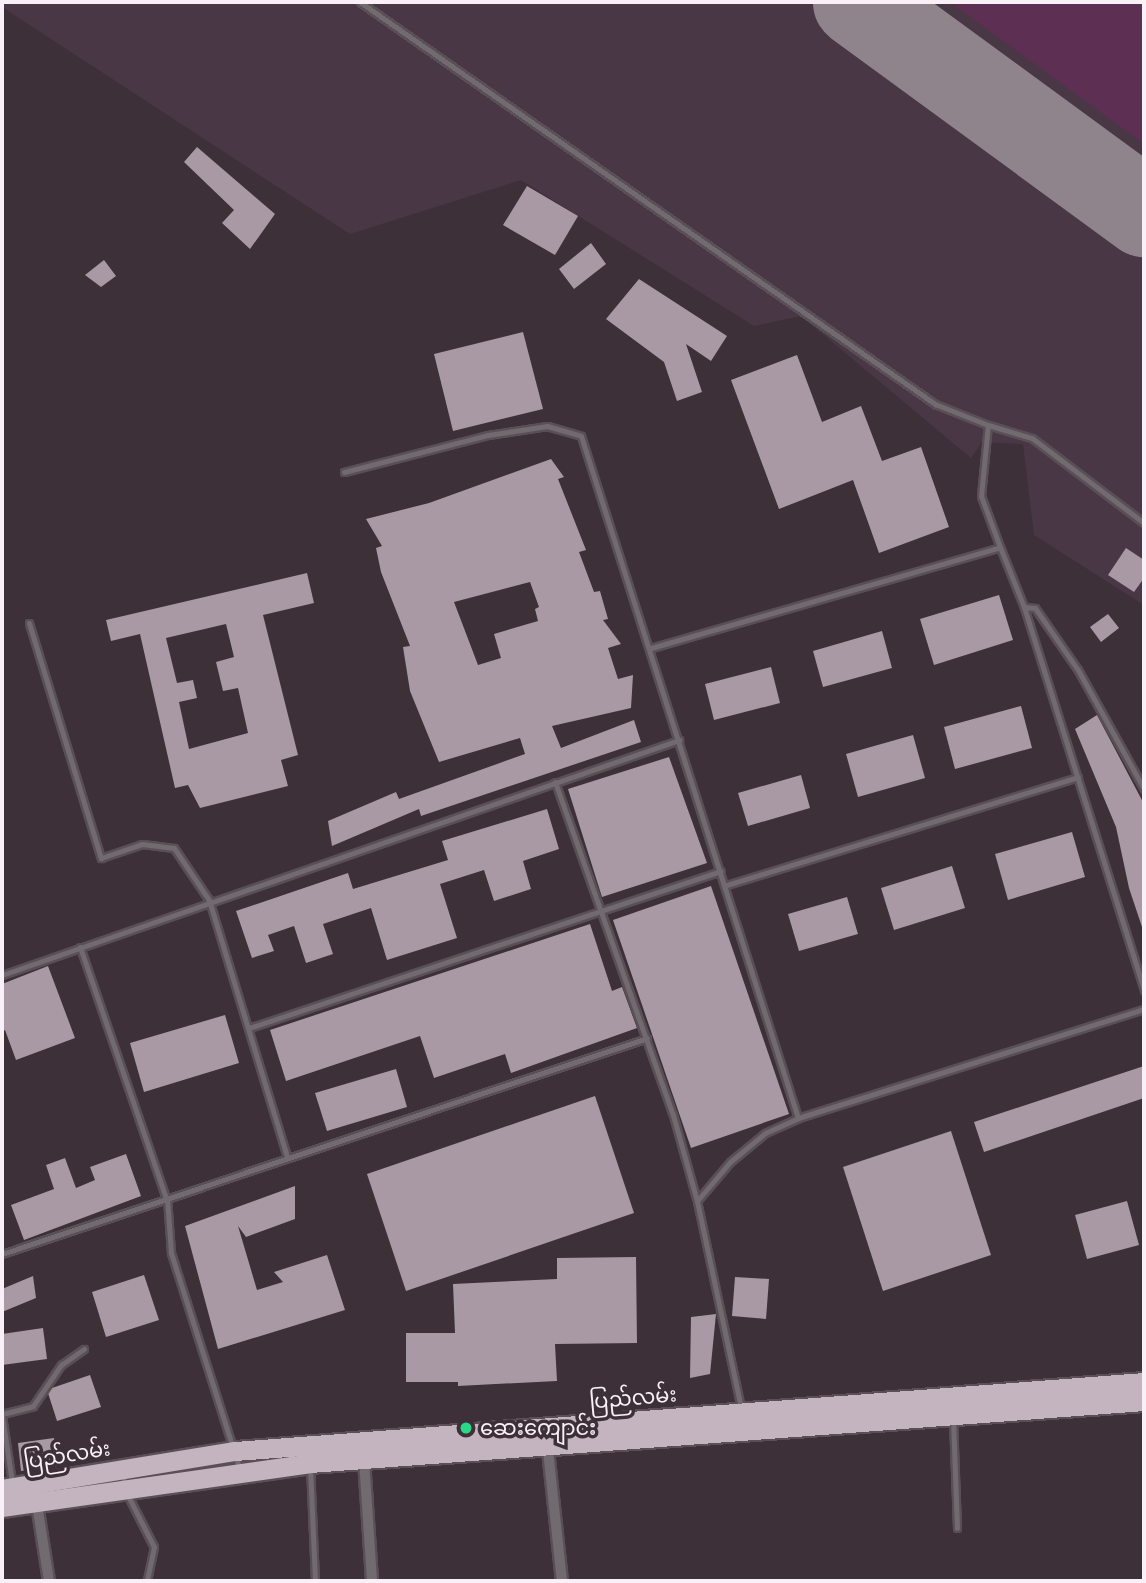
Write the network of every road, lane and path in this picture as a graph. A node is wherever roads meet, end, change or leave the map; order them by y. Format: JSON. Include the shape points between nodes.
{"nodes":[{"id":1,"x":360,"y":2,"type":"edge"},
{"id":2,"x":988,"y":425,"type":"junction"},
{"id":3,"x":344,"y":472,"type":"dead end"},
{"id":4,"x":1144,"y":523,"type":"edge"},
{"id":5,"x":1000,"y":547,"type":"junction"},
{"id":6,"x":1024,"y":607,"type":"junction"},
{"id":7,"x":29,"y":623,"type":"dead end"},
{"id":8,"x":651,"y":648,"type":"junction"},
{"id":9,"x":679,"y":740,"type":"junction"},
{"id":10,"x":1078,"y":777,"type":"junction"},
{"id":11,"x":555,"y":782,"type":"junction"},
{"id":12,"x":1144,"y":789,"type":"edge"},
{"id":13,"x":721,"y":871,"type":"junction"},
{"id":14,"x":727,"y":885,"type":"junction"},
{"id":15,"x":209,"y":900,"type":"junction"},
{"id":16,"x":598,"y":909,"type":"junction"},
{"id":17,"x":80,"y":947,"type":"junction"},
{"id":18,"x":2,"y":975,"type":"edge"},
{"id":19,"x":1144,"y":991,"type":"edge"},
{"id":20,"x":1144,"y":1009,"type":"edge"},
{"id":21,"x":248,"y":1028,"type":"junction"},
{"id":22,"x":647,"y":1038,"type":"junction"},
{"id":23,"x":798,"y":1118,"type":"junction"},
{"id":24,"x":287,"y":1156,"type":"junction"},
{"id":25,"x":167,"y":1198,"type":"junction"},
{"id":26,"x":696,"y":1201,"type":"junction"},
{"id":27,"x":2,"y":1254,"type":"edge"},
{"id":28,"x":84,"y":1349,"type":"dead end"},
{"id":29,"x":1144,"y":1382,"type":"edge"},
{"id":30,"x":1144,"y":1401,"type":"edge"},
{"id":31,"x":2,"y":1415,"type":"edge"},
{"id":32,"x":953,"y":1415,"type":"junction"},
{"id":33,"x":744,"y":1421,"type":"junction"},
{"id":34,"x":547,"y":1437,"type":"junction"},
{"id":35,"x":308,"y":1455,"type":"junction"},
{"id":36,"x":364,"y":1460,"type":"junction"},
{"id":37,"x":238,"y":1461,"type":"junction"},
{"id":38,"x":123,"y":1478,"type":"junction"},
{"id":39,"x":35,"y":1492,"type":"junction"},
{"id":40,"x":8,"y":1497,"type":"edge"},
{"id":41,"x":957,"y":1528,"type":"dead end"},
{"id":42,"x":50,"y":1581,"type":"edge"},
{"id":43,"x":148,"y":1581,"type":"edge"},
{"id":44,"x":315,"y":1581,"type":"edge"},
{"id":45,"x":372,"y":1581,"type":"edge"},
{"id":46,"x":562,"y":1581,"type":"edge"}],
"edges":[{"from":1,"to":2,"type":"lane","via":[[935,404]]},
{"from":2,"to":4,"type":"lane","via":[[1032,438]]},
{"from":2,"to":5,"type":"lane","via":[[981,496]]},
{"from":3,"to":8,"type":"lane","via":[[488,435],[547,426],[573,431],[588,446]]},
{"from":5,"to":6,"type":"lane"},
{"from":5,"to":8,"type":"lane"},
{"from":6,"to":10,"type":"lane"},
{"from":6,"to":12,"type":"lane","via":[[1035,608],[1078,670]]},
{"from":7,"to":15,"type":"lane","via":[[102,858],[142,844],[174,848]]},
{"from":8,"to":9,"type":"lane"},
{"from":9,"to":11,"type":"lane"},
{"from":9,"to":13,"type":"lane"},
{"from":10,"to":14,"type":"lane"},
{"from":10,"to":19,"type":"lane"},
{"from":11,"to":15,"type":"lane"},
{"from":11,"to":16,"type":"lane"},
{"from":13,"to":14,"type":"lane"},
{"from":13,"to":16,"type":"lane"},
{"from":14,"to":23,"type":"lane"},
{"from":15,"to":17,"type":"lane"},
{"from":15,"to":21,"type":"lane"},
{"from":16,"to":21,"type":"lane"},
{"from":16,"to":22,"type":"lane"},
{"from":17,"to":18,"type":"lane"},
{"from":17,"to":25,"type":"lane"},
{"from":20,"to":23,"type":"lane"},
{"from":21,"to":24,"type":"lane"},
{"from":22,"to":24,"type":"lane"},
{"from":22,"to":26,"type":"lane"},
{"from":23,"to":26,"type":"lane","via":[[765,1133]]},
{"from":24,"to":25,"type":"lane"},
{"from":25,"to":27,"type":"lane"},
{"from":25,"to":37,"type":"lane","via":[[171,1253]]},
{"from":26,"to":33,"type":"lane"},
{"from":28,"to":31,"type":"lane","via":[[61,1365],[33,1406]]},
{"from":29,"to":33,"type":"highway","name":"ပြည်လမ်း"},
{"from":30,"to":32,"type":"highway","name":"ပြည်လမ်း"},
{"from":31,"to":40,"type":"lane"},
{"from":32,"to":33,"type":"highway","name":"ပြည်လမ်း"},
{"from":32,"to":41,"type":"lane"},
{"from":33,"to":34,"type":"highway","name":"ပြည်လမ်း"},
{"from":34,"to":35,"type":"highway","name":"ပြည်လမ်း"},
{"from":34,"to":36,"type":"highway","name":"ပြည်လမ်း"},
{"from":34,"to":46,"type":"street"},
{"from":35,"to":36,"type":"highway","name":"ပြည်လမ်း"},
{"from":35,"to":37,"type":"highway","name":"ပြည်လမ်း"},
{"from":35,"to":44,"type":"lane"},
{"from":36,"to":45,"type":"street"},
{"from":37,"to":38,"type":"highway","name":"ပြည်လမ်း"},
{"from":38,"to":39,"type":"highway","name":"ပြည်လမ်း"},
{"from":38,"to":43,"type":"lane","via":[[153,1547]]},
{"from":39,"to":40,"type":"highway","name":"ပြည်လမ်း"},
{"from":39,"to":42,"type":"street"}]}
